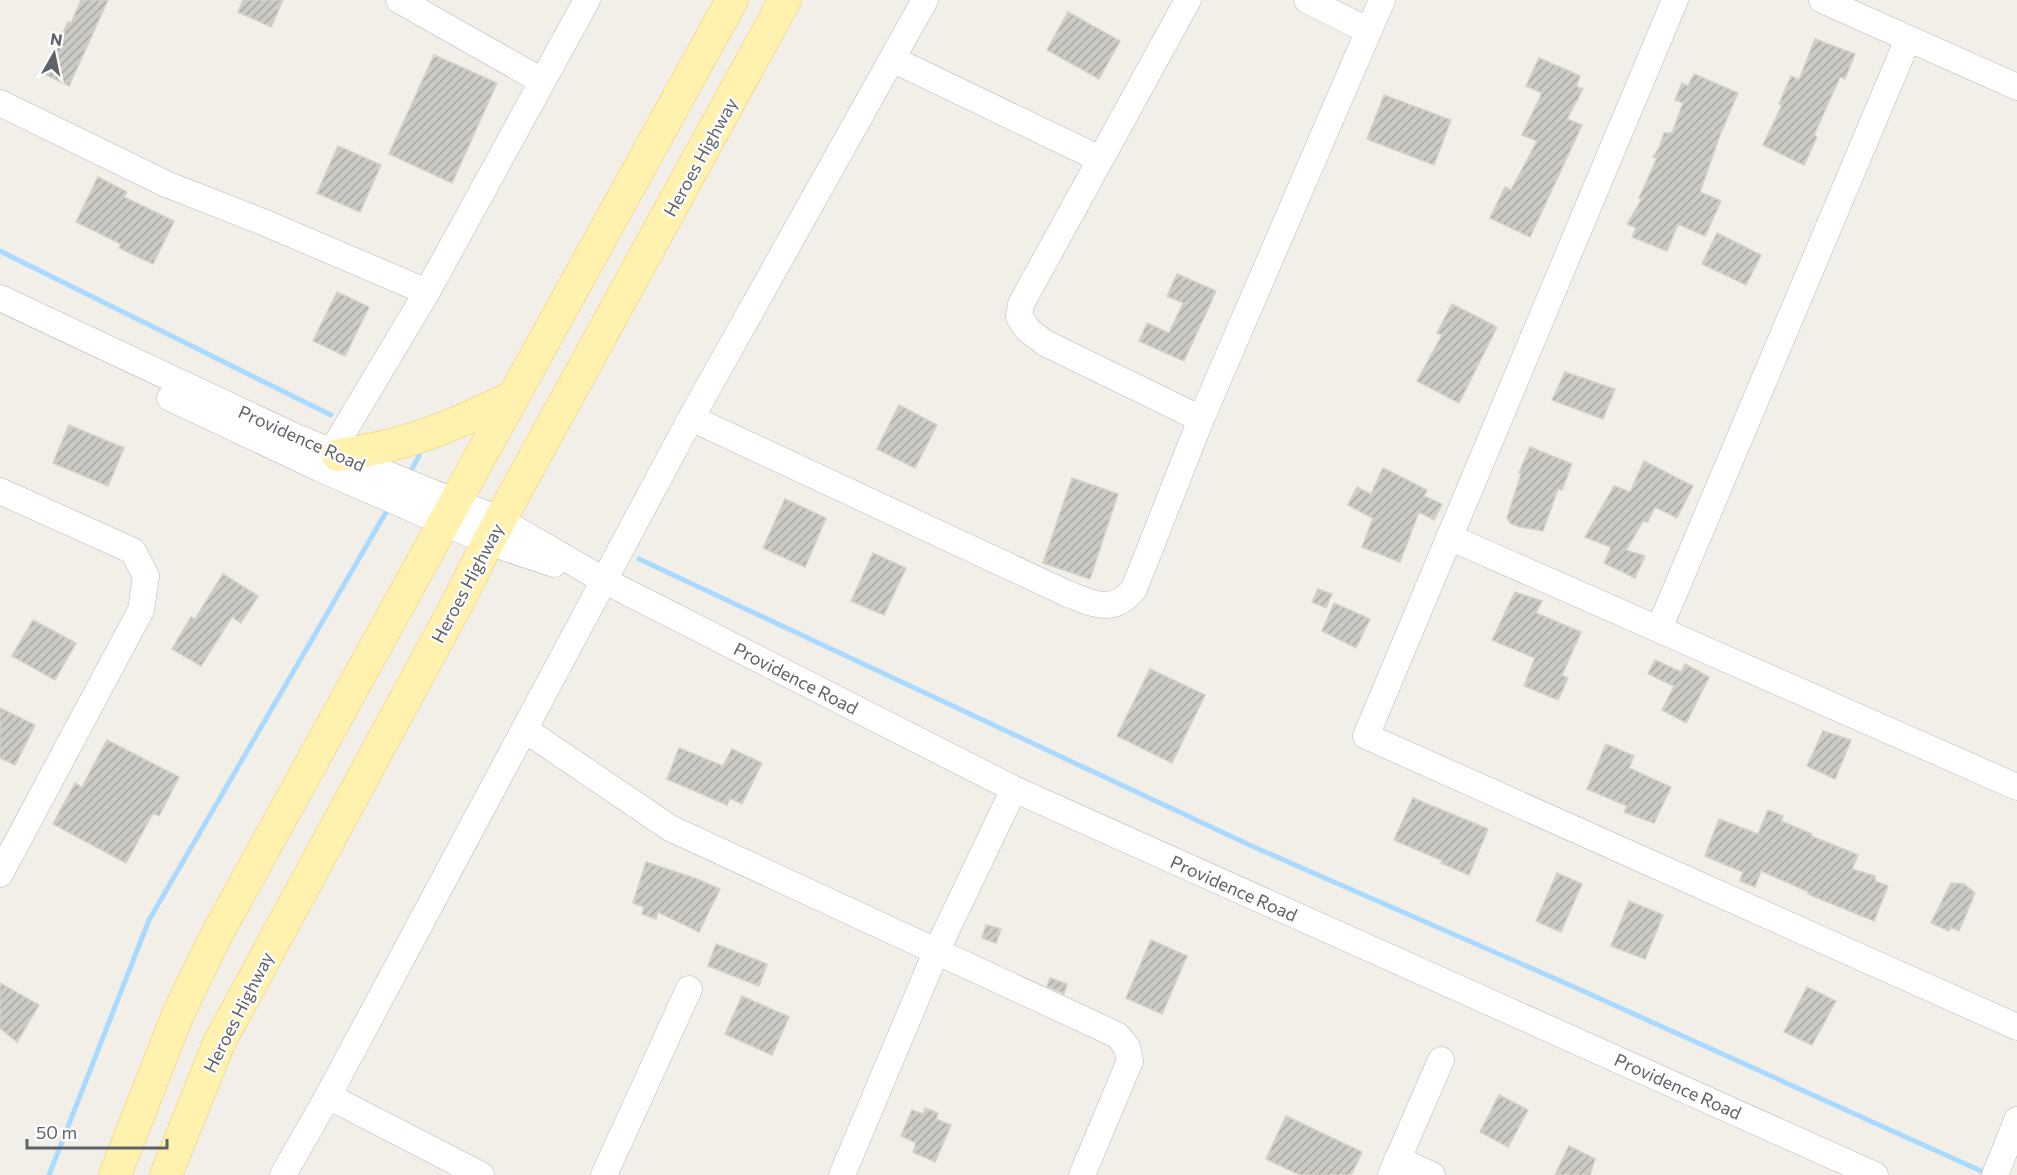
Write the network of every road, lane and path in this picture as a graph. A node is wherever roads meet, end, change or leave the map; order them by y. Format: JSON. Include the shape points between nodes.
{"nodes":[{"id":1,"x":399,"y":0,"type":"edge"},
{"id":2,"x":587,"y":0,"type":"edge"},
{"id":3,"x":732,"y":0,"type":"edge"},
{"id":4,"x":786,"y":0,"type":"edge"},
{"id":5,"x":925,"y":0,"type":"edge"},
{"id":6,"x":1188,"y":0,"type":"edge"},
{"id":7,"x":1307,"y":0,"type":"edge"},
{"id":8,"x":1382,"y":0,"type":"edge"},
{"id":9,"x":1675,"y":0,"type":"edge"},
{"id":10,"x":1822,"y":0,"type":"edge"},
{"id":11,"x":1369,"y":31,"type":"junction"},
{"id":12,"x":1908,"y":39,"type":"junction"},
{"id":13,"x":892,"y":59,"type":"junction"},
{"id":14,"x":542,"y":81,"type":"junction"},
{"id":15,"x":2017,"y":87,"type":"edge"},
{"id":16,"x":0,"y":103,"type":"edge"},
{"id":17,"x":1100,"y":159,"type":"junction"},
{"id":18,"x":427,"y":292,"type":"junction"},
{"id":19,"x":0,"y":298,"type":"edge"},
{"id":20,"x":0,"y":317,"type":"edge"},
{"id":21,"x":514,"y":396,"type":"junction"},
{"id":22,"x":690,"y":418,"type":"junction"},
{"id":23,"x":1201,"y":419,"type":"junction"},
{"id":24,"x":330,"y":459,"type":"junction"},
{"id":25,"x":0,"y":491,"type":"edge"},
{"id":26,"x":444,"y":523,"type":"junction"},
{"id":27,"x":494,"y":531,"type":"junction"},
{"id":28,"x":1449,"y":537,"type":"junction"},
{"id":29,"x":603,"y":580,"type":"junction"},
{"id":30,"x":1659,"y":629,"type":"junction"},
{"id":31,"x":524,"y":729,"type":"junction"},
{"id":32,"x":2017,"y":787,"type":"edge"},
{"id":33,"x":1014,"y":789,"type":"junction"},
{"id":34,"x":0,"y":874,"type":"edge"},
{"id":35,"x":936,"y":952,"type":"junction"},
{"id":36,"x":689,"y":989,"type":"dead end"},
{"id":37,"x":2017,"y":1027,"type":"edge"},
{"id":38,"x":1441,"y":1060,"type":"dead end"},
{"id":39,"x":328,"y":1096,"type":"junction"},
{"id":40,"x":2017,"y":1120,"type":"edge"},
{"id":41,"x":1394,"y":1167,"type":"edge"},
{"id":42,"x":115,"y":1175,"type":"edge"},
{"id":43,"x":165,"y":1175,"type":"edge"},
{"id":44,"x":284,"y":1175,"type":"edge"},
{"id":45,"x":481,"y":1175,"type":"edge"},
{"id":46,"x":604,"y":1175,"type":"edge"},
{"id":47,"x":842,"y":1175,"type":"edge"},
{"id":48,"x":1082,"y":1175,"type":"edge"},
{"id":49,"x":1432,"y":1175,"type":"edge"},
{"id":50,"x":1875,"y":1175,"type":"edge"},
{"id":51,"x":1995,"y":1175,"type":"edge"}],
"edges":[{"from":1,"to":14,"type":"street"},
{"from":2,"to":14,"type":"street"},
{"from":3,"to":21,"type":"main road"},
{"from":4,"to":27,"type":"main road","name":"Heroes Highway"},
{"from":5,"to":13,"type":"street"},
{"from":6,"to":17,"type":"street"},
{"from":7,"to":11,"type":"street"},
{"from":8,"to":11,"type":"street"},
{"from":9,"to":28,"type":"street"},
{"from":10,"to":12,"type":"street"},
{"from":11,"to":23,"type":"street"},
{"from":12,"to":15,"type":"street"},
{"from":12,"to":30,"type":"street"},
{"from":13,"to":17,"type":"street"},
{"from":13,"to":22,"type":"street"},
{"from":14,"to":18,"type":"street"},
{"from":16,"to":18,"type":"street","via":[[166,184]]},
{"from":17,"to":23,"type":"street","via":[[1021,304],[1019,317],[1045,343]]},
{"from":18,"to":24,"type":"street"},
{"from":19,"to":24,"type":"street","name":"Providence Road"},
{"from":20,"to":24,"type":"street","name":"Providence Road"},
{"from":21,"to":24,"type":"main road","via":[[460,423],[413,440]]},
{"from":21,"to":26,"type":"main road"},
{"from":22,"to":23,"type":"street","via":[[1101,606],[1127,598],[1134,589]]},
{"from":22,"to":29,"type":"street"},
{"from":24,"to":26,"type":"street","name":"Providence Road"},
{"from":25,"to":34,"type":"street","via":[[133,551],[146,576],[141,610]]},
{"from":26,"to":27,"type":"street","name":"Providence Road"},
{"from":26,"to":42,"type":"main road","via":[[216,936],[178,1014]]},
{"from":27,"to":29,"type":"street","name":"Providence Road"},
{"from":27,"to":43,"type":"main road","name":"Heroes Highway","via":[[219,1043]]},
{"from":28,"to":30,"type":"street"},
{"from":28,"to":37,"type":"street","via":[[1366,736]]},
{"from":29,"to":31,"type":"street"},
{"from":29,"to":33,"type":"street","name":"Providence Road"},
{"from":30,"to":32,"type":"street"},
{"from":31,"to":35,"type":"street","via":[[670,828]]},
{"from":31,"to":39,"type":"street"},
{"from":33,"to":35,"type":"street"},
{"from":33,"to":50,"type":"street","name":"Providence Road"},
{"from":35,"to":47,"type":"street"},
{"from":35,"to":48,"type":"street","via":[[1118,1035],[1127,1047],[1130,1061]]},
{"from":36,"to":46,"type":"street"},
{"from":38,"to":41,"type":"street"},
{"from":39,"to":44,"type":"street"},
{"from":39,"to":45,"type":"street"},
{"from":40,"to":51,"type":"street"},
{"from":41,"to":49,"type":"street"}]}
